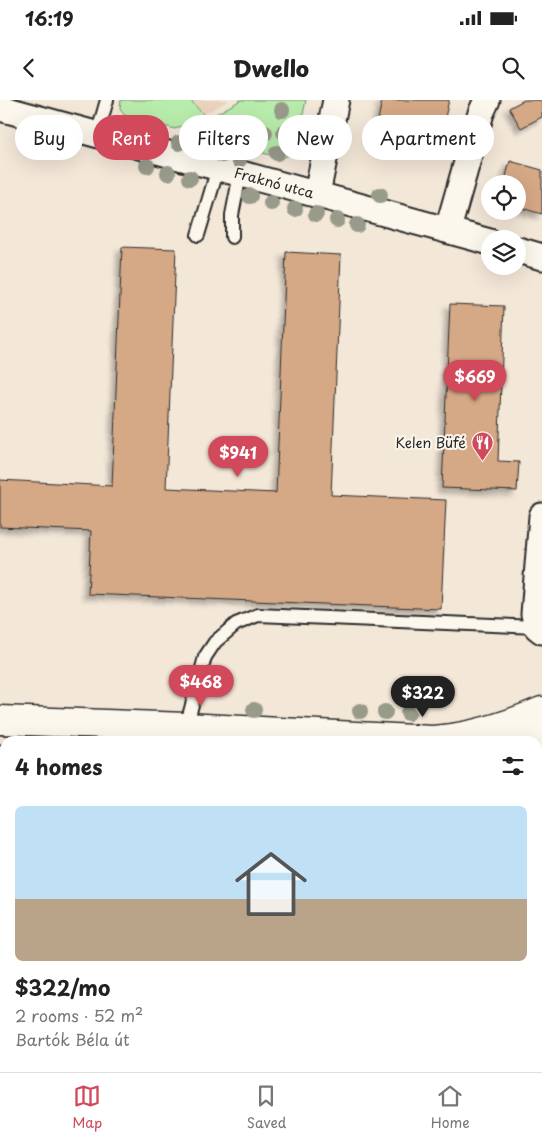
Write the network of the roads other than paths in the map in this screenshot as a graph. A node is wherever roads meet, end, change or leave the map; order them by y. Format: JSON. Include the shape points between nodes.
{"nodes":[{"id":1,"x":107,"y":100,"type":"edge"},
{"id":2,"x":336,"y":100,"type":"edge"},
{"id":3,"x":487,"y":100,"type":"edge"},
{"id":4,"x":1,"y":109,"type":"edge"},
{"id":5,"x":103,"y":115,"type":"edge"},
{"id":6,"x":93,"y":134,"type":"edge"},
{"id":7,"x":169,"y":155,"type":"edge"},
{"id":8,"x":229,"y":171,"type":"junction"},
{"id":9,"x":318,"y":194,"type":"junction"},
{"id":10,"x":448,"y":229,"type":"junction"},
{"id":11,"x":198,"y":235,"type":"dead end"},
{"id":12,"x":232,"y":237,"type":"dead end"},
{"id":13,"x":481,"y":239,"type":"edge"},
{"id":14,"x":526,"y":252,"type":"edge"},
{"id":15,"x":542,"y":257,"type":"edge"},
{"id":16,"x":542,"y":516,"type":"edge"},
{"id":17,"x":540,"y":629,"type":"edge"},
{"id":18,"x":542,"y":710,"type":"edge"},
{"id":19,"x":0,"y":720,"type":"edge"},
{"id":20,"x":186,"y":727,"type":"junction"},
{"id":21,"x":542,"y":733,"type":"edge"},
{"id":22,"x":347,"y":736,"type":"edge"},
{"id":23,"x":457,"y":736,"type":"edge"},
{"id":24,"x":520,"y":736,"type":"edge"}],
"edges":[{"from":1,"to":5,"type":"lane"},
{"from":2,"to":9,"type":"street"},
{"from":3,"to":10,"type":"street"},
{"from":4,"to":6,"type":"street","name":"Fraknó utca"},
{"from":7,"to":8,"type":"street","name":"Fraknó utca"},
{"from":8,"to":9,"type":"street","name":"Fraknó utca"},
{"from":8,"to":11,"type":"lane"},
{"from":8,"to":12,"type":"lane"},
{"from":9,"to":10,"type":"street","name":"Fraknó utca"},
{"from":10,"to":13,"type":"street","name":"Fraknó utca"},
{"from":14,"to":15,"type":"street"},
{"from":16,"to":17,"type":"street","via":[[534,614]]},
{"from":17,"to":20,"type":"lane","via":[[258,615],[236,624],[205,657]]},
{"from":18,"to":23,"type":"street","via":[[520,720]]},
{"from":19,"to":20,"type":"street"},
{"from":20,"to":22,"type":"street"},
{"from":21,"to":24,"type":"street"}]}
